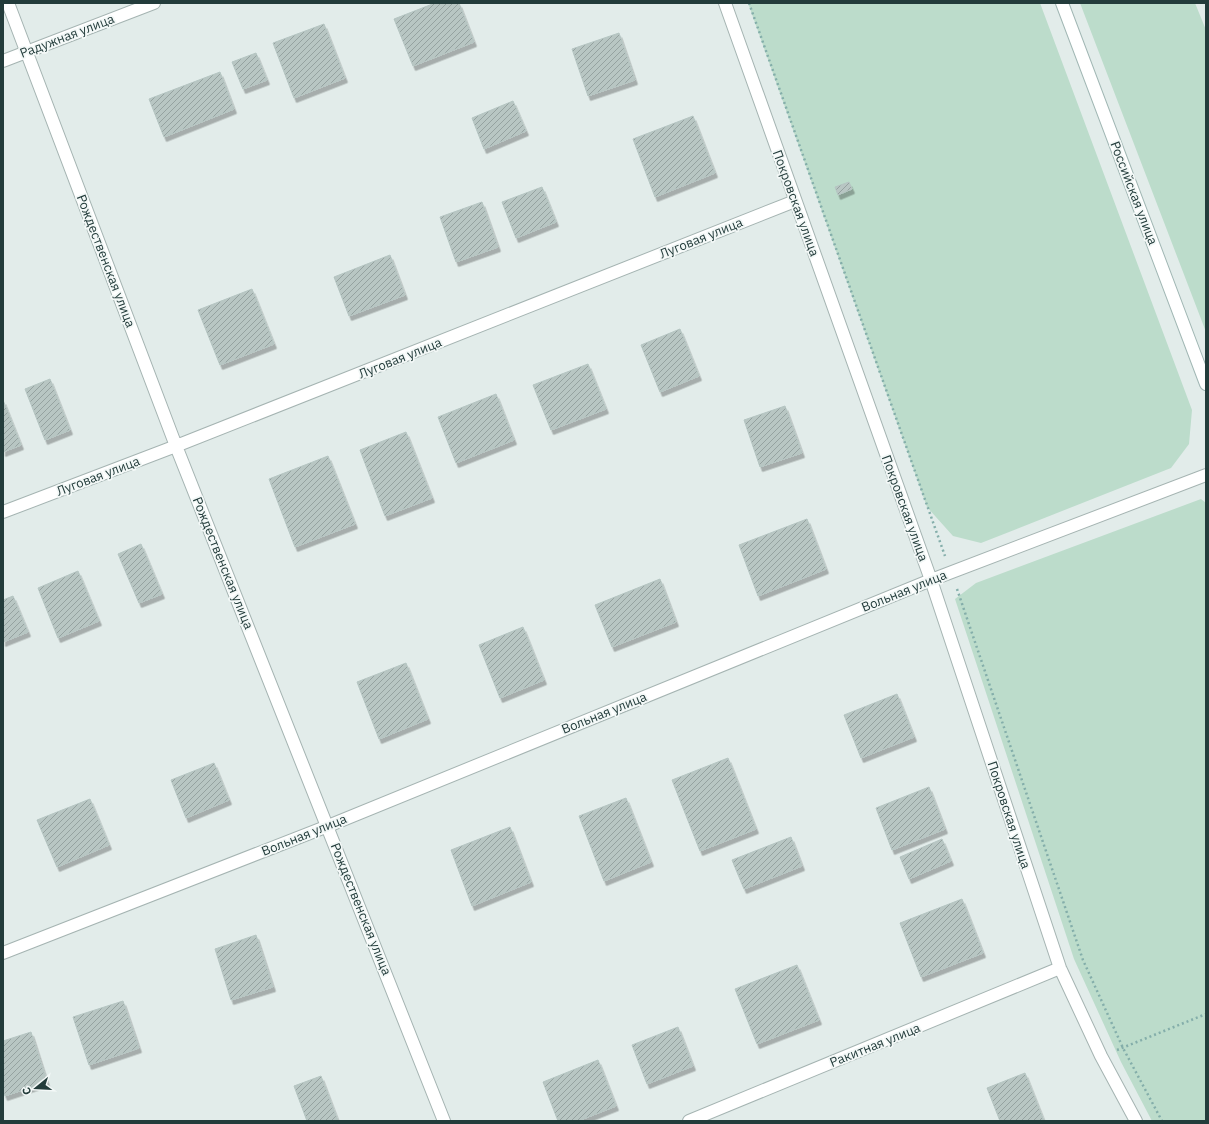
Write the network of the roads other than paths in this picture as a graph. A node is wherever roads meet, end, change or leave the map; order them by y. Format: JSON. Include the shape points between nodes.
{"nodes":[{"id":1,"x":8,"y":3,"type":"edge"},
{"id":2,"x":154,"y":3,"type":"edge"},
{"id":3,"x":726,"y":3,"type":"edge"},
{"id":4,"x":1062,"y":3,"type":"edge"},
{"id":5,"x":27,"y":51,"type":"junction"},
{"id":6,"x":3,"y":61,"type":"edge"},
{"id":7,"x":795,"y":201,"type":"junction"},
{"id":8,"x":1206,"y":384,"type":"edge"},
{"id":9,"x":176,"y":446,"type":"junction"},
{"id":10,"x":1206,"y":475,"type":"edge"},
{"id":11,"x":3,"y":512,"type":"edge"},
{"id":12,"x":931,"y":580,"type":"junction"},
{"id":13,"x":328,"y":826,"type":"junction"},
{"id":14,"x":3,"y":953,"type":"edge"},
{"id":15,"x":1060,"y":968,"type":"junction"},
{"id":16,"x":444,"y":1121,"type":"edge"},
{"id":17,"x":689,"y":1121,"type":"edge"},
{"id":18,"x":1136,"y":1121,"type":"edge"}],
"edges":[{"from":1,"to":5,"type":"street","name":"Рождественская улица"},
{"from":2,"to":5,"type":"street","name":"Радужная улица"},
{"from":3,"to":7,"type":"street","name":"Покровская улица"},
{"from":4,"to":8,"type":"street","name":"Российская улица"},
{"from":5,"to":6,"type":"street","name":"Радужная улица"},
{"from":5,"to":9,"type":"street","name":"Рождественская улица"},
{"from":7,"to":9,"type":"street","name":"Луговая улица"},
{"from":7,"to":12,"type":"street","name":"Покровская улица"},
{"from":9,"to":11,"type":"street","name":"Луговая улица"},
{"from":9,"to":13,"type":"street","name":"Рождественская улица"},
{"from":10,"to":12,"type":"street","name":"Вольная улица"},
{"from":12,"to":13,"type":"street","name":"Вольная улица"},
{"from":12,"to":15,"type":"street","name":"Покровская улица"},
{"from":13,"to":14,"type":"street","name":"Вольная улица"},
{"from":13,"to":16,"type":"street","name":"Рождественская улица"},
{"from":15,"to":17,"type":"street","name":"Ракитная улица"},
{"from":15,"to":18,"type":"street","name":"Покровская улица","via":[[1101,1056]]}]}
